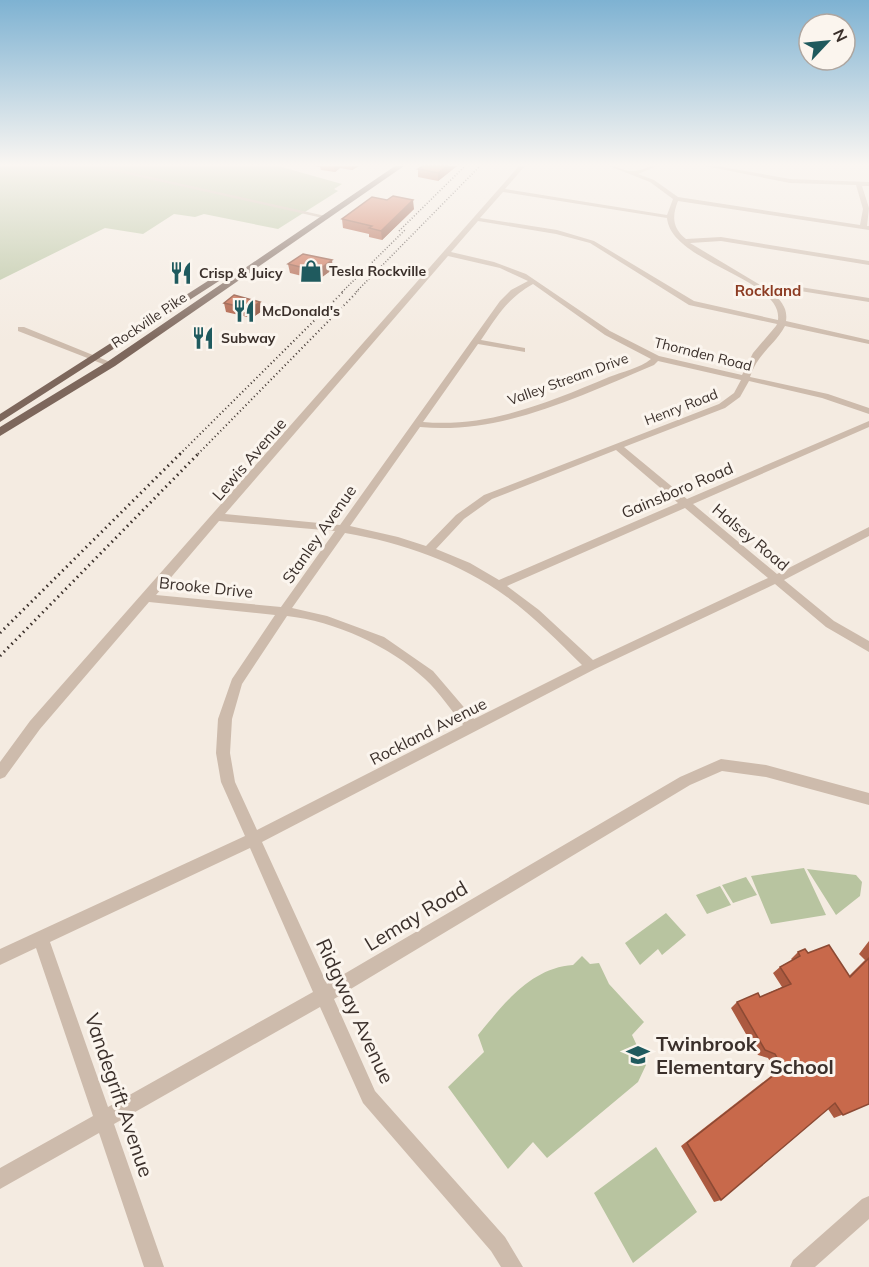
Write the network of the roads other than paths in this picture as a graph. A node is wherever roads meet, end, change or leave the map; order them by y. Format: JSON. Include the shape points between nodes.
{"nodes":[{"id":1,"x":300,"y":225,"type":"edge"},
{"id":2,"x":315,"y":225,"type":"edge"},
{"id":3,"x":471,"y":225,"type":"edge"},
{"id":4,"x":512,"y":225,"type":"edge"},
{"id":5,"x":672,"y":225,"type":"edge"},
{"id":6,"x":684,"y":240,"type":"junction"},
{"id":7,"x":446,"y":253,"type":"junction"},
{"id":8,"x":869,"y":263,"type":"edge"},
{"id":9,"x":533,"y":281,"type":"junction"},
{"id":10,"x":765,"y":291,"type":"junction"},
{"id":11,"x":869,"y":300,"type":"edge"},
{"id":12,"x":780,"y":324,"type":"junction"},
{"id":13,"x":21,"y":329,"type":"dead end"},
{"id":14,"x":476,"y":341,"type":"junction"},
{"id":15,"x":869,"y":342,"type":"edge"},
{"id":16,"x":522,"y":350,"type":"dead end"},
{"id":17,"x":98,"y":358,"type":"junction"},
{"id":18,"x":656,"y":358,"type":"junction"},
{"id":19,"x":111,"y":364,"type":"junction"},
{"id":20,"x":747,"y":378,"type":"junction"},
{"id":21,"x":869,"y":411,"type":"edge"},
{"id":22,"x":0,"y":419,"type":"edge"},
{"id":23,"x":416,"y":424,"type":"junction"},
{"id":24,"x":869,"y":424,"type":"edge"},
{"id":25,"x":0,"y":432,"type":"edge"},
{"id":26,"x":617,"y":446,"type":"junction"},
{"id":27,"x":685,"y":503,"type":"junction"},
{"id":28,"x":218,"y":516,"type":"junction"},
{"id":29,"x":343,"y":527,"type":"junction"},
{"id":30,"x":869,"y":531,"type":"edge"},
{"id":31,"x":429,"y":549,"type":"junction"},
{"id":32,"x":776,"y":579,"type":"junction"},
{"id":33,"x":498,"y":585,"type":"junction"},
{"id":34,"x":147,"y":598,"type":"junction"},
{"id":35,"x":284,"y":611,"type":"junction"},
{"id":36,"x":869,"y":647,"type":"edge"},
{"id":37,"x":591,"y":666,"type":"junction"},
{"id":38,"x":474,"y":727,"type":"junction"},
{"id":39,"x":0,"y":773,"type":"edge"},
{"id":40,"x":869,"y":799,"type":"edge"},
{"id":41,"x":253,"y":839,"type":"junction"},
{"id":42,"x":41,"y":938,"type":"junction"},
{"id":43,"x":0,"y":957,"type":"edge"},
{"id":44,"x":322,"y":996,"type":"junction"},
{"id":45,"x":104,"y":1118,"type":"junction"},
{"id":46,"x":0,"y":1179,"type":"edge"},
{"id":47,"x":869,"y":1206,"type":"edge"},
{"id":48,"x":154,"y":1267,"type":"edge"},
{"id":49,"x":513,"y":1267,"type":"edge"},
{"id":50,"x":800,"y":1267,"type":"edge"}],
"edges":[{"from":1,"to":17,"type":"main road","name":"Rockville Pike"},
{"from":2,"to":19,"type":"main road","name":"Rockville Pike"},
{"from":3,"to":7,"type":"street","name":"Lewis Avenue"},
{"from":4,"to":12,"type":"street","via":[[575,236],[602,247],[692,303]]},
{"from":5,"to":6,"type":"street"},
{"from":6,"to":8,"type":"street","via":[[721,239]]},
{"from":6,"to":10,"type":"street"},
{"from":7,"to":9,"type":"street","name":"Thornden Road","via":[[491,263]]},
{"from":7,"to":28,"type":"street","name":"Lewis Avenue"},
{"from":9,"to":14,"type":"street","name":"Stanley Avenue","via":[[502,303]]},
{"from":9,"to":18,"type":"street","name":"Thornden Road","via":[[616,341]]},
{"from":10,"to":11,"type":"street","via":[[794,288]]},
{"from":10,"to":12,"type":"street","via":[[782,307]]},
{"from":12,"to":15,"type":"street"},
{"from":12,"to":20,"type":"street","name":"Henry Road","via":[[776,335],[756,355]]},
{"from":13,"to":17,"type":"street"},
{"from":14,"to":16,"type":"street"},
{"from":14,"to":23,"type":"street","name":"Stanley Avenue"},
{"from":17,"to":19,"type":"street"},
{"from":17,"to":22,"type":"main road","name":"Rockville Pike"},
{"from":18,"to":20,"type":"street","name":"Thornden Road"},
{"from":18,"to":23,"type":"street","name":"Valley Stream Drive","via":[[514,415],[440,427]]},
{"from":19,"to":25,"type":"main road","name":"Rockville Pike"},
{"from":20,"to":21,"type":"street","name":"Thornden Road"},
{"from":20,"to":26,"type":"street","name":"Henry Road","via":[[732,401]]},
{"from":23,"to":29,"type":"street","name":"Stanley Avenue"},
{"from":24,"to":27,"type":"street","name":"Gainsboro Road"},
{"from":26,"to":27,"type":"street","name":"Halsey Road"},
{"from":26,"to":31,"type":"street","name":"Henry Road","via":[[488,497],[460,516]]},
{"from":27,"to":32,"type":"street","name":"Halsey Road"},
{"from":27,"to":33,"type":"street","name":"Gainsboro Road"},
{"from":28,"to":29,"type":"street"},
{"from":28,"to":34,"type":"street","name":"Lewis Avenue"},
{"from":29,"to":31,"type":"street"},
{"from":29,"to":35,"type":"street","name":"Stanley Avenue"},
{"from":30,"to":32,"type":"street","name":"Rockland Avenue"},
{"from":31,"to":33,"type":"street"},
{"from":32,"to":36,"type":"street","name":"Halsey Road","via":[[830,624]]},
{"from":32,"to":37,"type":"street","name":"Rockland Avenue"},
{"from":33,"to":37,"type":"street"},
{"from":34,"to":35,"type":"street","name":"Brooke Drive"},
{"from":34,"to":39,"type":"street","name":"Lewis Avenue","via":[[35,725]]},
{"from":35,"to":38,"type":"street","name":"Brooke Drive","via":[[327,620],[380,640],[429,675]]},
{"from":35,"to":41,"type":"street","name":"Stanley Avenue","via":[[236,683],[225,718],[223,753],[228,782]]},
{"from":37,"to":38,"type":"street","name":"Rockland Avenue"},
{"from":38,"to":41,"type":"street","name":"Rockland Avenue"},
{"from":40,"to":44,"type":"street","name":"Lemay Road","via":[[766,771],[721,765],[685,781]]},
{"from":41,"to":42,"type":"street","name":"Rockland Avenue"},
{"from":41,"to":44,"type":"street","name":"Ridgway Avenue"},
{"from":42,"to":43,"type":"street","name":"Rockland Avenue"},
{"from":42,"to":45,"type":"street","name":"Vandegrift Avenue"},
{"from":44,"to":45,"type":"street","name":"Lemay Road"},
{"from":44,"to":49,"type":"street","name":"Ridgway Avenue","via":[[369,1097],[498,1244]]},
{"from":45,"to":46,"type":"street","name":"Lemay Road"},
{"from":45,"to":48,"type":"street","name":"Vandegrift Avenue"},
{"from":47,"to":50,"type":"street"}]}
